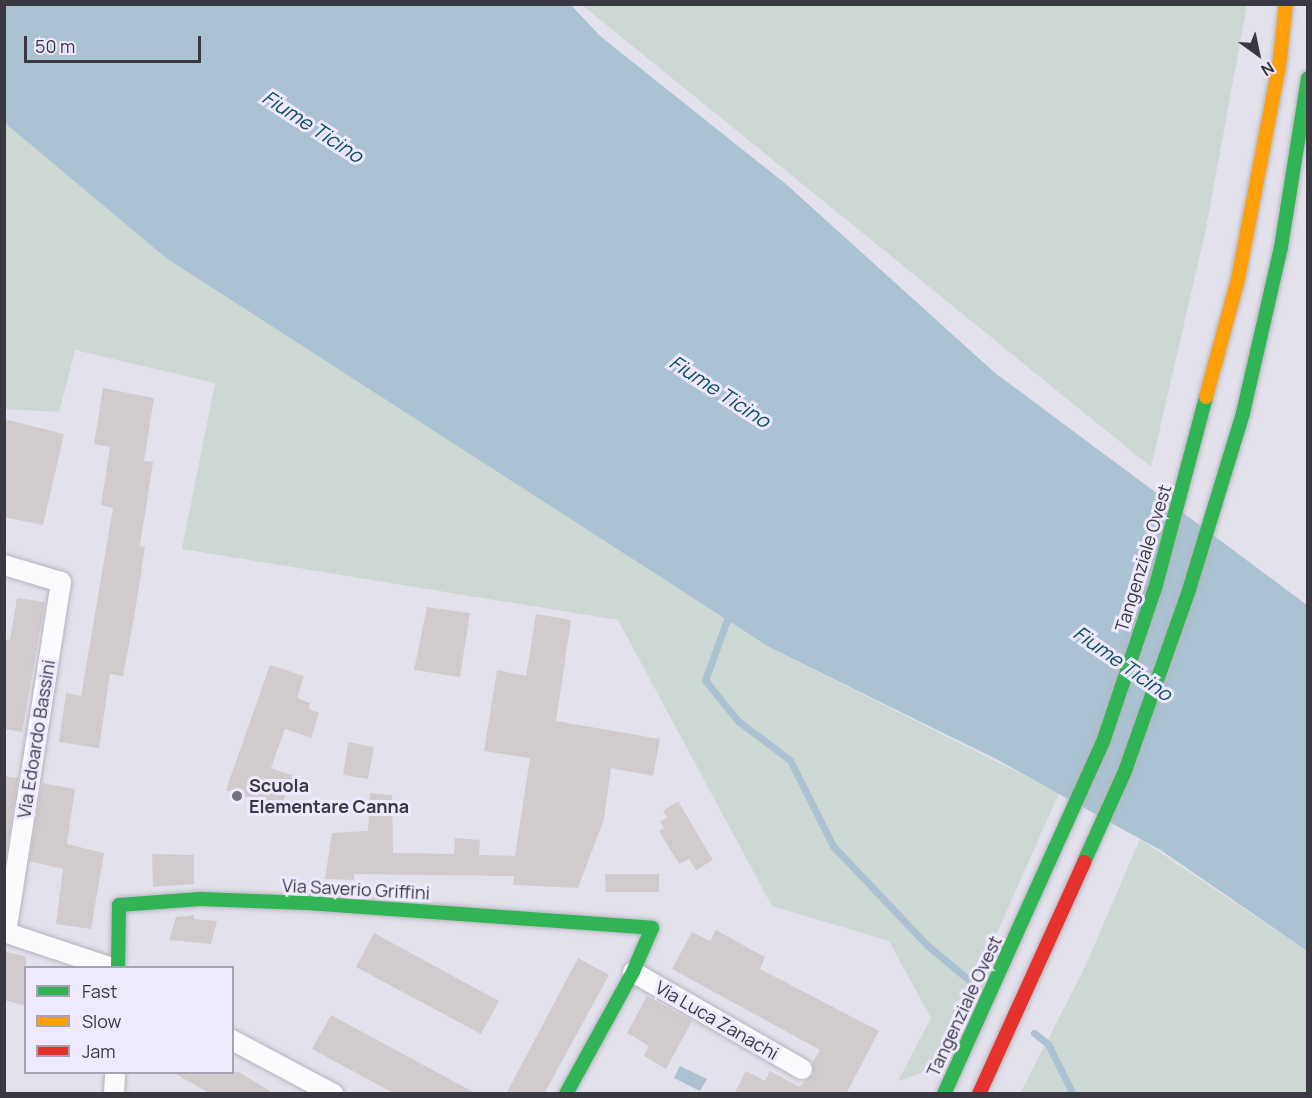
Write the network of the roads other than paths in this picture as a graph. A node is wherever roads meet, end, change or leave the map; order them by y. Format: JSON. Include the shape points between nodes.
{"nodes":[{"id":1,"x":1286,"y":4,"type":"edge"},
{"id":2,"x":1308,"y":78,"type":"edge"},
{"id":3,"x":4,"y":564,"type":"edge"},
{"id":4,"x":5,"y":932,"type":"edge"},
{"id":5,"x":106,"y":966,"type":"edge"},
{"id":6,"x":118,"y":966,"type":"edge"},
{"id":7,"x":633,"y":972,"type":"junction"},
{"id":8,"x":234,"y":1041,"type":"edge"},
{"id":9,"x":802,"y":1069,"type":"dead end"},
{"id":10,"x":115,"y":1074,"type":"edge"},
{"id":11,"x":114,"y":1094,"type":"edge"},
{"id":12,"x":333,"y":1094,"type":"edge"},
{"id":13,"x":566,"y":1094,"type":"edge"},
{"id":14,"x":944,"y":1094,"type":"edge"},
{"id":15,"x":979,"y":1094,"type":"edge"}],
"edges":[{"from":1,"to":14,"type":"main road","name":"Tangenziale Ovest","via":[[1279,67],[1238,279],[1156,585],[1104,739]]},
{"from":2,"to":15,"type":"main road","via":[[1281,247],[1255,357],[1192,579],[1125,771]]},
{"from":3,"to":4,"type":"street","name":"Via Edoardo Bassini","via":[[61,582]]},
{"from":4,"to":5,"type":"street"},
{"from":6,"to":7,"type":"main road","name":"Via Saverio Griffini","via":[[119,905],[200,899],[652,928]]},
{"from":7,"to":9,"type":"street","name":"Via Luca Zanachi"},
{"from":7,"to":13,"type":"main road"},
{"from":8,"to":12,"type":"street"},
{"from":10,"to":11,"type":"street"}]}
